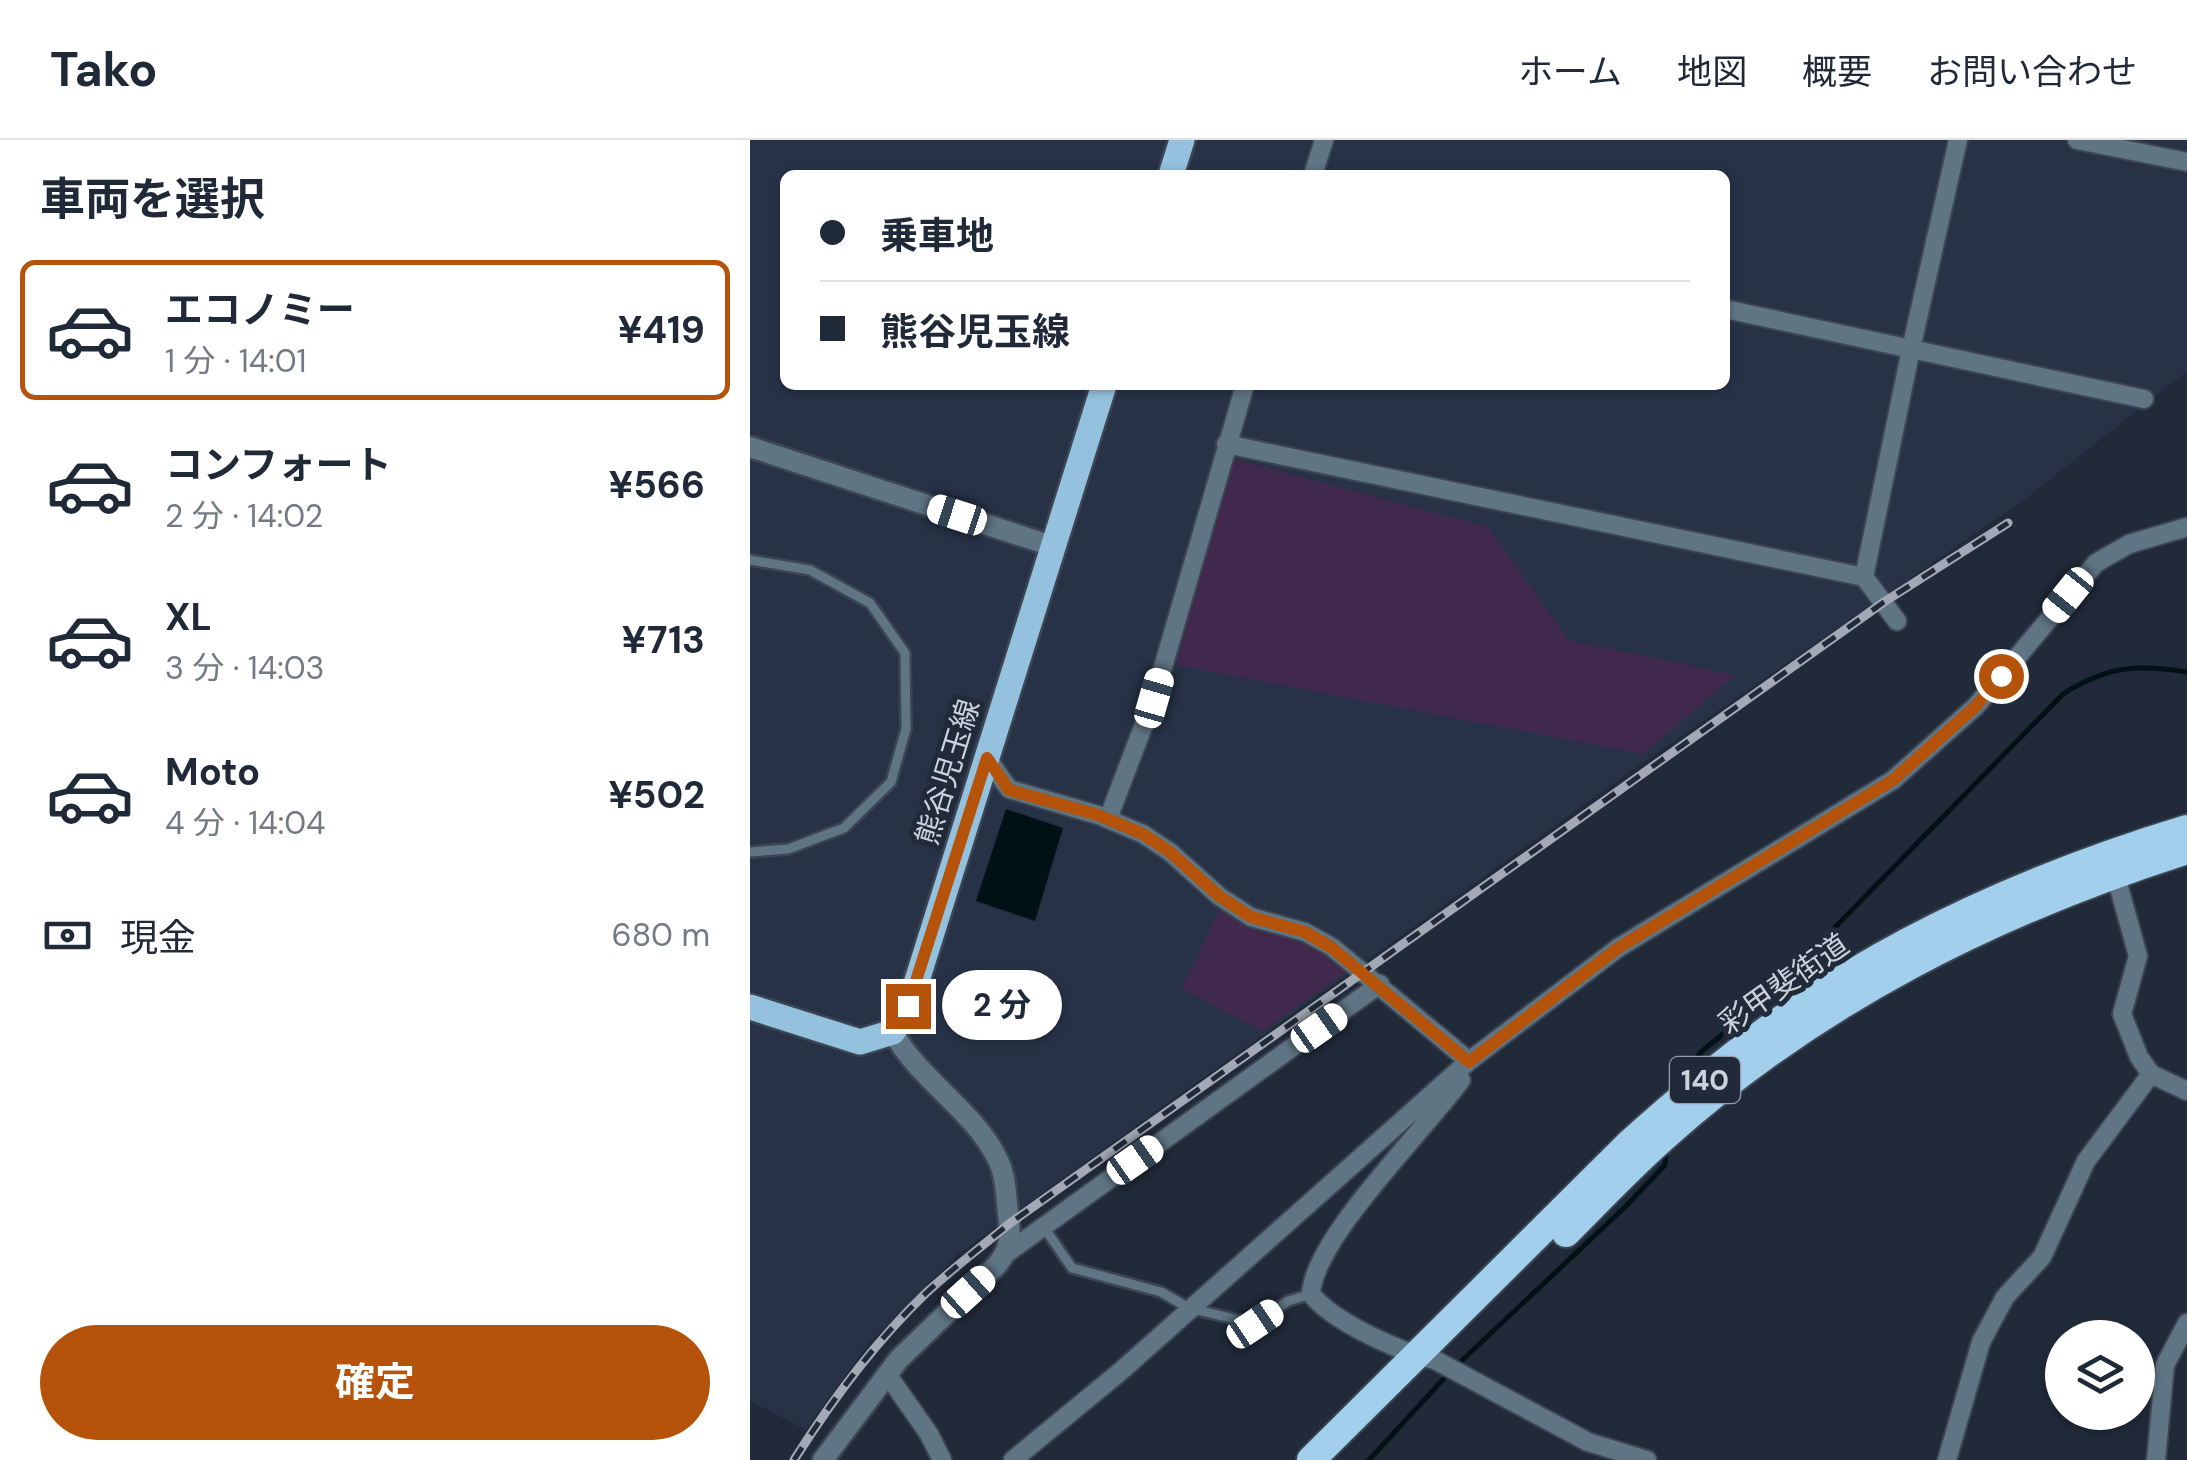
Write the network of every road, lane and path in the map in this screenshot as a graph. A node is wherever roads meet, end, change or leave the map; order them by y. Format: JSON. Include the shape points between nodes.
{"nodes":[{"id":1,"x":1182,"y":140,"type":"edge"},
{"id":2,"x":1324,"y":140,"type":"edge"},
{"id":3,"x":1958,"y":140,"type":"edge"},
{"id":4,"x":2078,"y":140,"type":"edge"},
{"id":5,"x":2187,"y":162,"type":"edge"},
{"id":6,"x":1173,"y":170,"type":"edge"},
{"id":7,"x":1315,"y":170,"type":"edge"},
{"id":8,"x":1730,"y":310,"type":"edge"},
{"id":9,"x":1911,"y":348,"type":"junction"},
{"id":10,"x":1102,"y":390,"type":"edge"},
{"id":11,"x":1243,"y":390,"type":"edge"},
{"id":12,"x":2144,"y":398,"type":"dead end"},
{"id":13,"x":1226,"y":444,"type":"junction"},
{"id":14,"x":750,"y":448,"type":"edge"},
{"id":15,"x":2187,"y":526,"type":"edge"},
{"id":16,"x":1052,"y":546,"type":"junction"},
{"id":17,"x":750,"y":560,"type":"edge"},
{"id":18,"x":1864,"y":577,"type":"junction"},
{"id":19,"x":1898,"y":622,"type":"dead end"},
{"id":20,"x":987,"y":758,"type":"junction"},
{"id":21,"x":1108,"y":818,"type":"junction"},
{"id":22,"x":2187,"y":829,"type":"edge"},
{"id":23,"x":2187,"y":850,"type":"edge"},
{"id":24,"x":750,"y":852,"type":"edge"},
{"id":25,"x":2115,"y":873,"type":"junction"},
{"id":26,"x":1380,"y":984,"type":"junction"},
{"id":27,"x":750,"y":1007,"type":"edge"},
{"id":28,"x":893,"y":1032,"type":"junction"},
{"id":29,"x":1469,"y":1062,"type":"junction"},
{"id":30,"x":2152,"y":1074,"type":"junction"},
{"id":31,"x":2187,"y":1091,"type":"edge"},
{"id":32,"x":1043,"y":1226,"type":"junction"},
{"id":33,"x":1006,"y":1254,"type":"junction"},
{"id":34,"x":1311,"y":1294,"type":"junction"},
{"id":35,"x":1189,"y":1308,"type":"junction"},
{"id":36,"x":2187,"y":1323,"type":"edge"},
{"id":37,"x":1425,"y":1357,"type":"junction"},
{"id":38,"x":887,"y":1374,"type":"junction"},
{"id":39,"x":1634,"y":1458,"type":"edge"},
{"id":40,"x":823,"y":1460,"type":"edge"},
{"id":41,"x":942,"y":1460,"type":"edge"},
{"id":42,"x":1013,"y":1460,"type":"edge"},
{"id":43,"x":1312,"y":1460,"type":"edge"},
{"id":44,"x":1337,"y":1460,"type":"edge"},
{"id":45,"x":1948,"y":1460,"type":"edge"},
{"id":46,"x":2156,"y":1460,"type":"edge"}],
"edges":[{"from":1,"to":6,"type":"main road"},
{"from":2,"to":7,"type":"street"},
{"from":3,"to":9,"type":"street"},
{"from":4,"to":5,"type":"street"},
{"from":8,"to":9,"type":"street"},
{"from":9,"to":12,"type":"street"},
{"from":9,"to":18,"type":"street"},
{"from":10,"to":16,"type":"main road","name":"熊谷児玉線"},
{"from":11,"to":13,"type":"street"},
{"from":13,"to":18,"type":"street"},
{"from":13,"to":21,"type":"street","via":[[1154,698]]},
{"from":14,"to":16,"type":"street"},
{"from":15,"to":29,"type":"street","via":[[2096,562],[1976,706],[1893,780],[1618,948]]},
{"from":16,"to":20,"type":"main road","name":"熊谷児玉線"},
{"from":17,"to":24,"type":"lane","via":[[810,570],[870,603],[906,653],[906,728],[891,782],[844,828],[788,850]]},
{"from":18,"to":19,"type":"street"},
{"from":20,"to":21,"type":"street","via":[[1009,790]]},
{"from":20,"to":28,"type":"main road","name":"熊谷児玉線","via":[[908,1006]]},
{"from":21,"to":26,"type":"street","via":[[1170,852],[1251,917],[1305,932]]},
{"from":22,"to":37,"type":"highway","name":"彩甲斐街道","number":"140","via":[[2105,854],[1958,915],[1794,1011],[1628,1144]]},
{"from":23,"to":25,"type":"highway","name":"彩甲斐街道","number":"140"},
{"from":25,"to":30,"type":"street","via":[[2138,956],[2122,1014]]},
{"from":25,"to":37,"type":"highway","name":"彩甲斐街道","number":"140","via":[[1967,934],[1812,1024],[1665,1136]]},
{"from":26,"to":29,"type":"street"},
{"from":26,"to":32,"type":"street"},
{"from":27,"to":28,"type":"main road","via":[[860,1042]]},
{"from":28,"to":33,"type":"street","via":[[999,1162],[1010,1224]]},
{"from":29,"to":34,"type":"street","via":[[1320,1259]]},
{"from":29,"to":35,"type":"street"},
{"from":30,"to":31,"type":"street"},
{"from":30,"to":45,"type":"street","via":[[2086,1161],[2042,1257],[2005,1297],[1980,1342]]},
{"from":32,"to":33,"type":"street"},
{"from":32,"to":35,"type":"lane","via":[[1072,1268],[1161,1292]]},
{"from":33,"to":38,"type":"street"},
{"from":34,"to":35,"type":"lane","via":[[1255,1324]]},
{"from":34,"to":37,"type":"street","via":[[1322,1308]]},
{"from":35,"to":42,"type":"street"},
{"from":36,"to":46,"type":"street","via":[[2166,1365]]},
{"from":37,"to":39,"type":"street","via":[[1588,1442]]},
{"from":37,"to":43,"type":"highway","name":"彩甲斐街道","number":"140"},
{"from":37,"to":44,"type":"highway","name":"彩甲斐街道","number":"140"},
{"from":38,"to":40,"type":"street"},
{"from":38,"to":41,"type":"street"}]}
